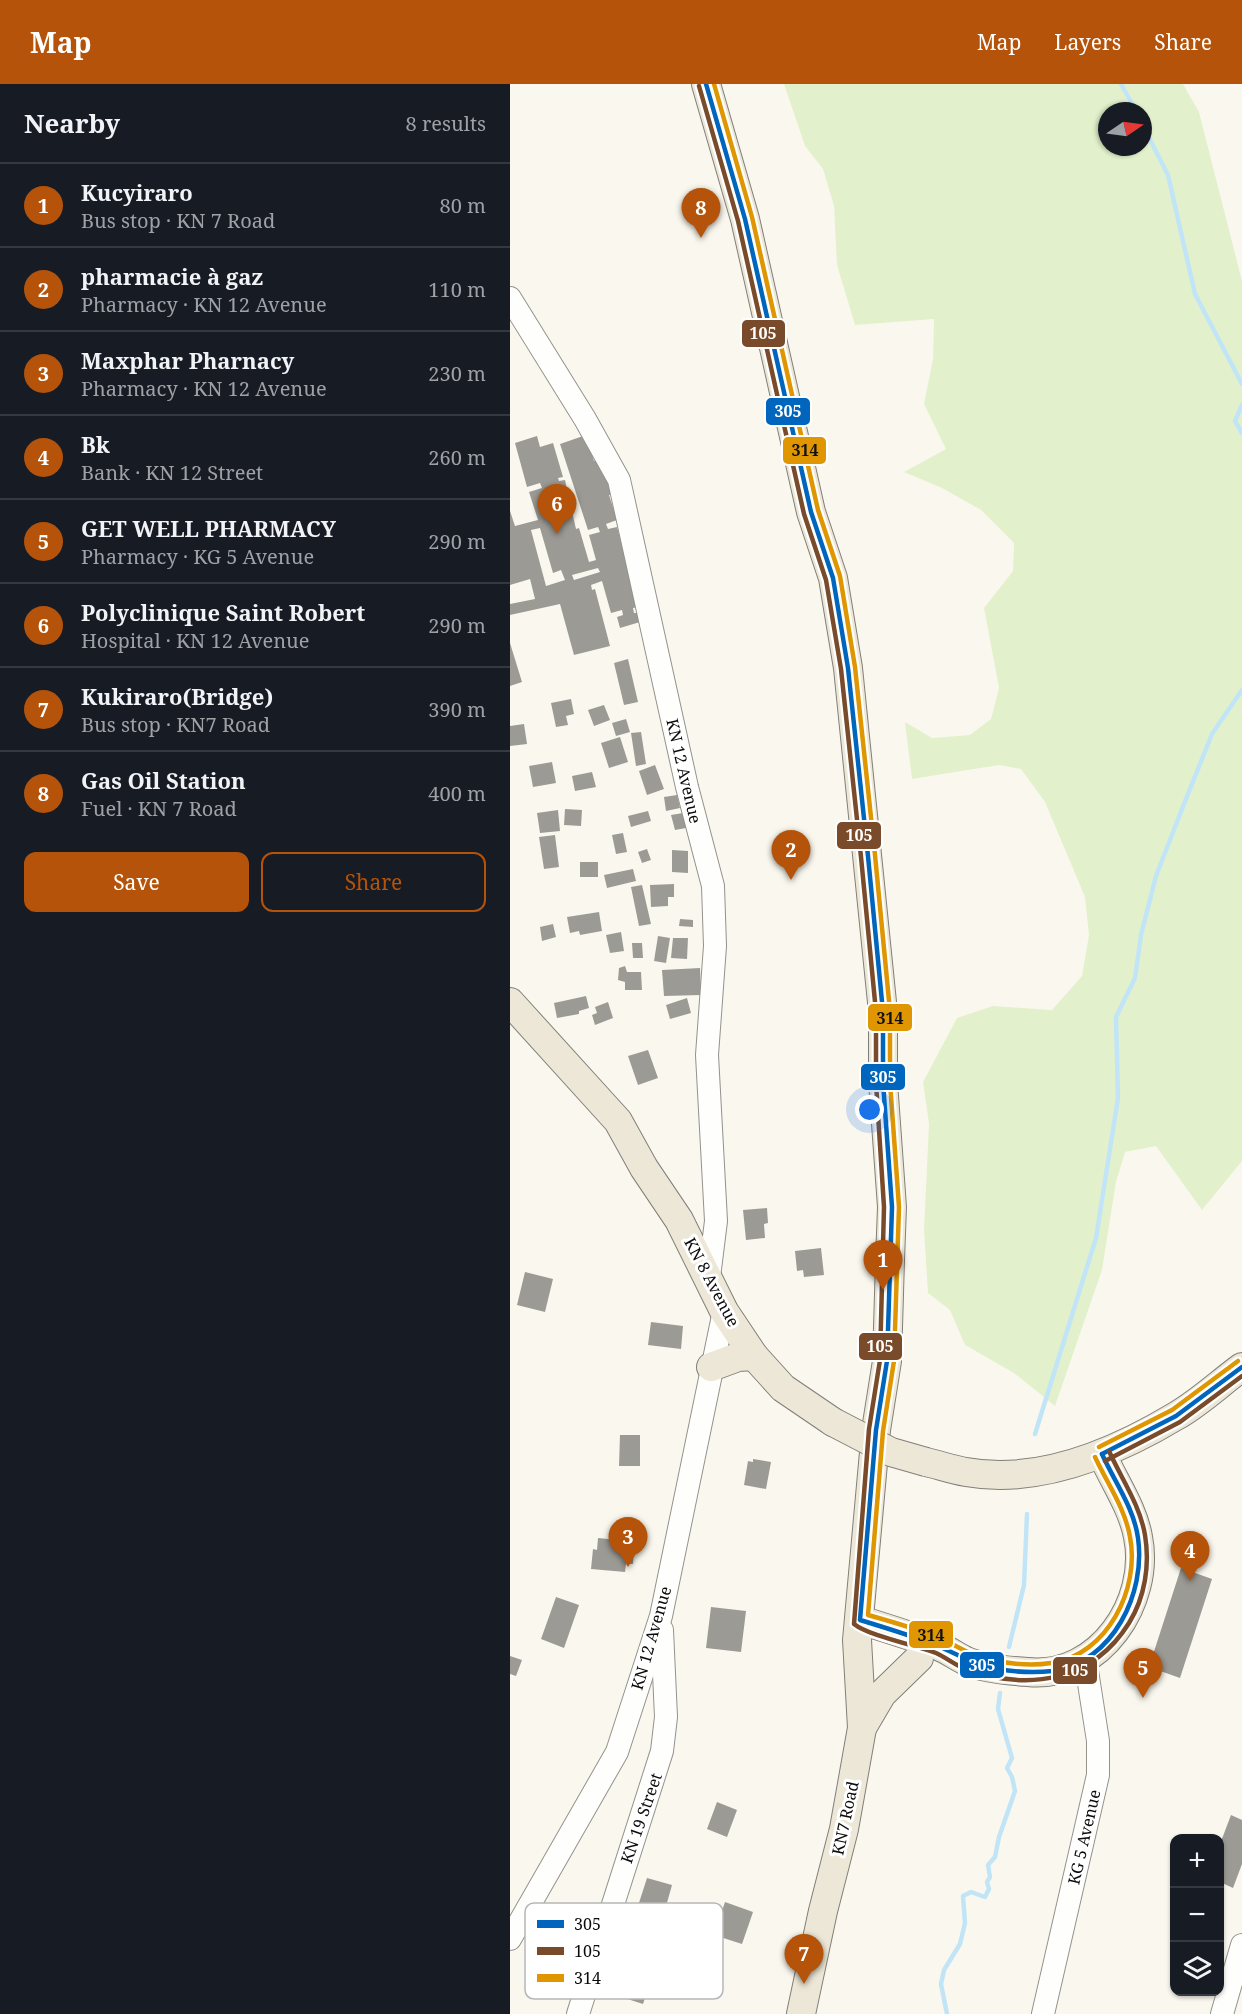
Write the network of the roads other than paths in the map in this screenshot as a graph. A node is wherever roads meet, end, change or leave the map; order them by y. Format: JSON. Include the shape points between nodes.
{"nodes":[{"id":1,"x":706,"y":84,"type":"edge"},
{"id":2,"x":510,"y":297,"type":"edge"},
{"id":3,"x":510,"y":1002,"type":"edge"},
{"id":4,"x":709,"y":1276,"type":"junction"},
{"id":5,"x":724,"y":1311,"type":"junction"},
{"id":6,"x":754,"y":1356,"type":"junction"},
{"id":7,"x":711,"y":1367,"type":"junction"},
{"id":8,"x":1242,"y":1367,"type":"edge"},
{"id":9,"x":1102,"y":1454,"type":"junction"},
{"id":10,"x":863,"y":1580,"type":"junction"},
{"id":11,"x":661,"y":1616,"type":"junction"},
{"id":12,"x":859,"y":1630,"type":"junction"},
{"id":13,"x":896,"y":1631,"type":"junction"},
{"id":14,"x":919,"y":1658,"type":"junction"},
{"id":15,"x":1085,"y":1658,"type":"junction"},
{"id":16,"x":966,"y":1661,"type":"junction"},
{"id":17,"x":862,"y":1728,"type":"junction"},
{"id":18,"x":531,"y":1903,"type":"edge"},
{"id":19,"x":613,"y":1903,"type":"edge"},
{"id":20,"x":525,"y":1914,"type":"edge"},
{"id":21,"x":510,"y":1940,"type":"edge"},
{"id":22,"x":1242,"y":1945,"type":"edge"},
{"id":23,"x":583,"y":1999,"type":"edge"},
{"id":24,"x":578,"y":2014,"type":"edge"},
{"id":25,"x":801,"y":2014,"type":"edge"},
{"id":26,"x":1043,"y":2014,"type":"edge"},
{"id":27,"x":1222,"y":2014,"type":"edge"}],
"edges":[{"from":1,"to":10,"type":"main road","name":"KN7 Road","via":[[745,219],[811,512],[833,578],[848,668],[861,789],[884,1012],[883,1082],[891,1208],[887,1361],[876,1430]]},
{"from":2,"to":4,"type":"street","name":"KN 12 Avenue","via":[[619,480],[712,886],[715,946],[707,1055],[716,1221]]},
{"from":3,"to":4,"type":"main road","name":"KN 8 Avenue","via":[[618,1121]]},
{"from":4,"to":5,"type":"main road","name":"KN 8 Avenue"},
{"from":5,"to":6,"type":"main road","name":"KN 8 Avenue"},
{"from":5,"to":7,"type":"street","name":"KN 12 Avenue"},
{"from":6,"to":7,"type":"main road"},
{"from":6,"to":9,"type":"main road","name":"KN 8 Avenue","bridge":true,"via":[[783,1388],[833,1422],[891,1452],[926,1462],[994,1474],[1054,1467]]},
{"from":7,"to":11,"type":"street","name":"KN 12 Avenue"},
{"from":8,"to":9,"type":"main road","name":"KN 8 Avenue","via":[[1176,1416]]},
{"from":9,"to":15,"type":"main road","via":[[1138,1534],[1139,1582],[1127,1615],[1107,1643]]},
{"from":10,"to":12,"type":"main road","name":"KN7 Road"},
{"from":10,"to":13,"type":"main road","via":[[878,1611]]},
{"from":11,"to":18,"type":"street","name":"KN 12 Avenue","via":[[617,1752]]},
{"from":11,"to":19,"type":"street","name":"KN 19 Street","via":[[666,1717],[662,1751]]},
{"from":12,"to":13,"type":"main road"},
{"from":12,"to":14,"type":"main road"},
{"from":12,"to":17,"type":"main road","name":"KN7 Road"},
{"from":13,"to":16,"type":"main road"},
{"from":14,"to":16,"type":"main road","via":[[951,1664]]},
{"from":14,"to":17,"type":"main road","via":[[882,1694]]},
{"from":15,"to":16,"type":"main road","via":[[1062,1668],[1030,1673]]},
{"from":15,"to":26,"type":"street","name":"KG 5 Avenue","via":[[1098,1741],[1098,1775]]},
{"from":17,"to":25,"type":"main road","name":"KN7 Road","via":[[844,1829]]},
{"from":20,"to":21,"type":"street","name":"KN 12 Avenue"},
{"from":22,"to":27,"type":"street"},
{"from":23,"to":24,"type":"street","name":"KN 19 Street"}]}
